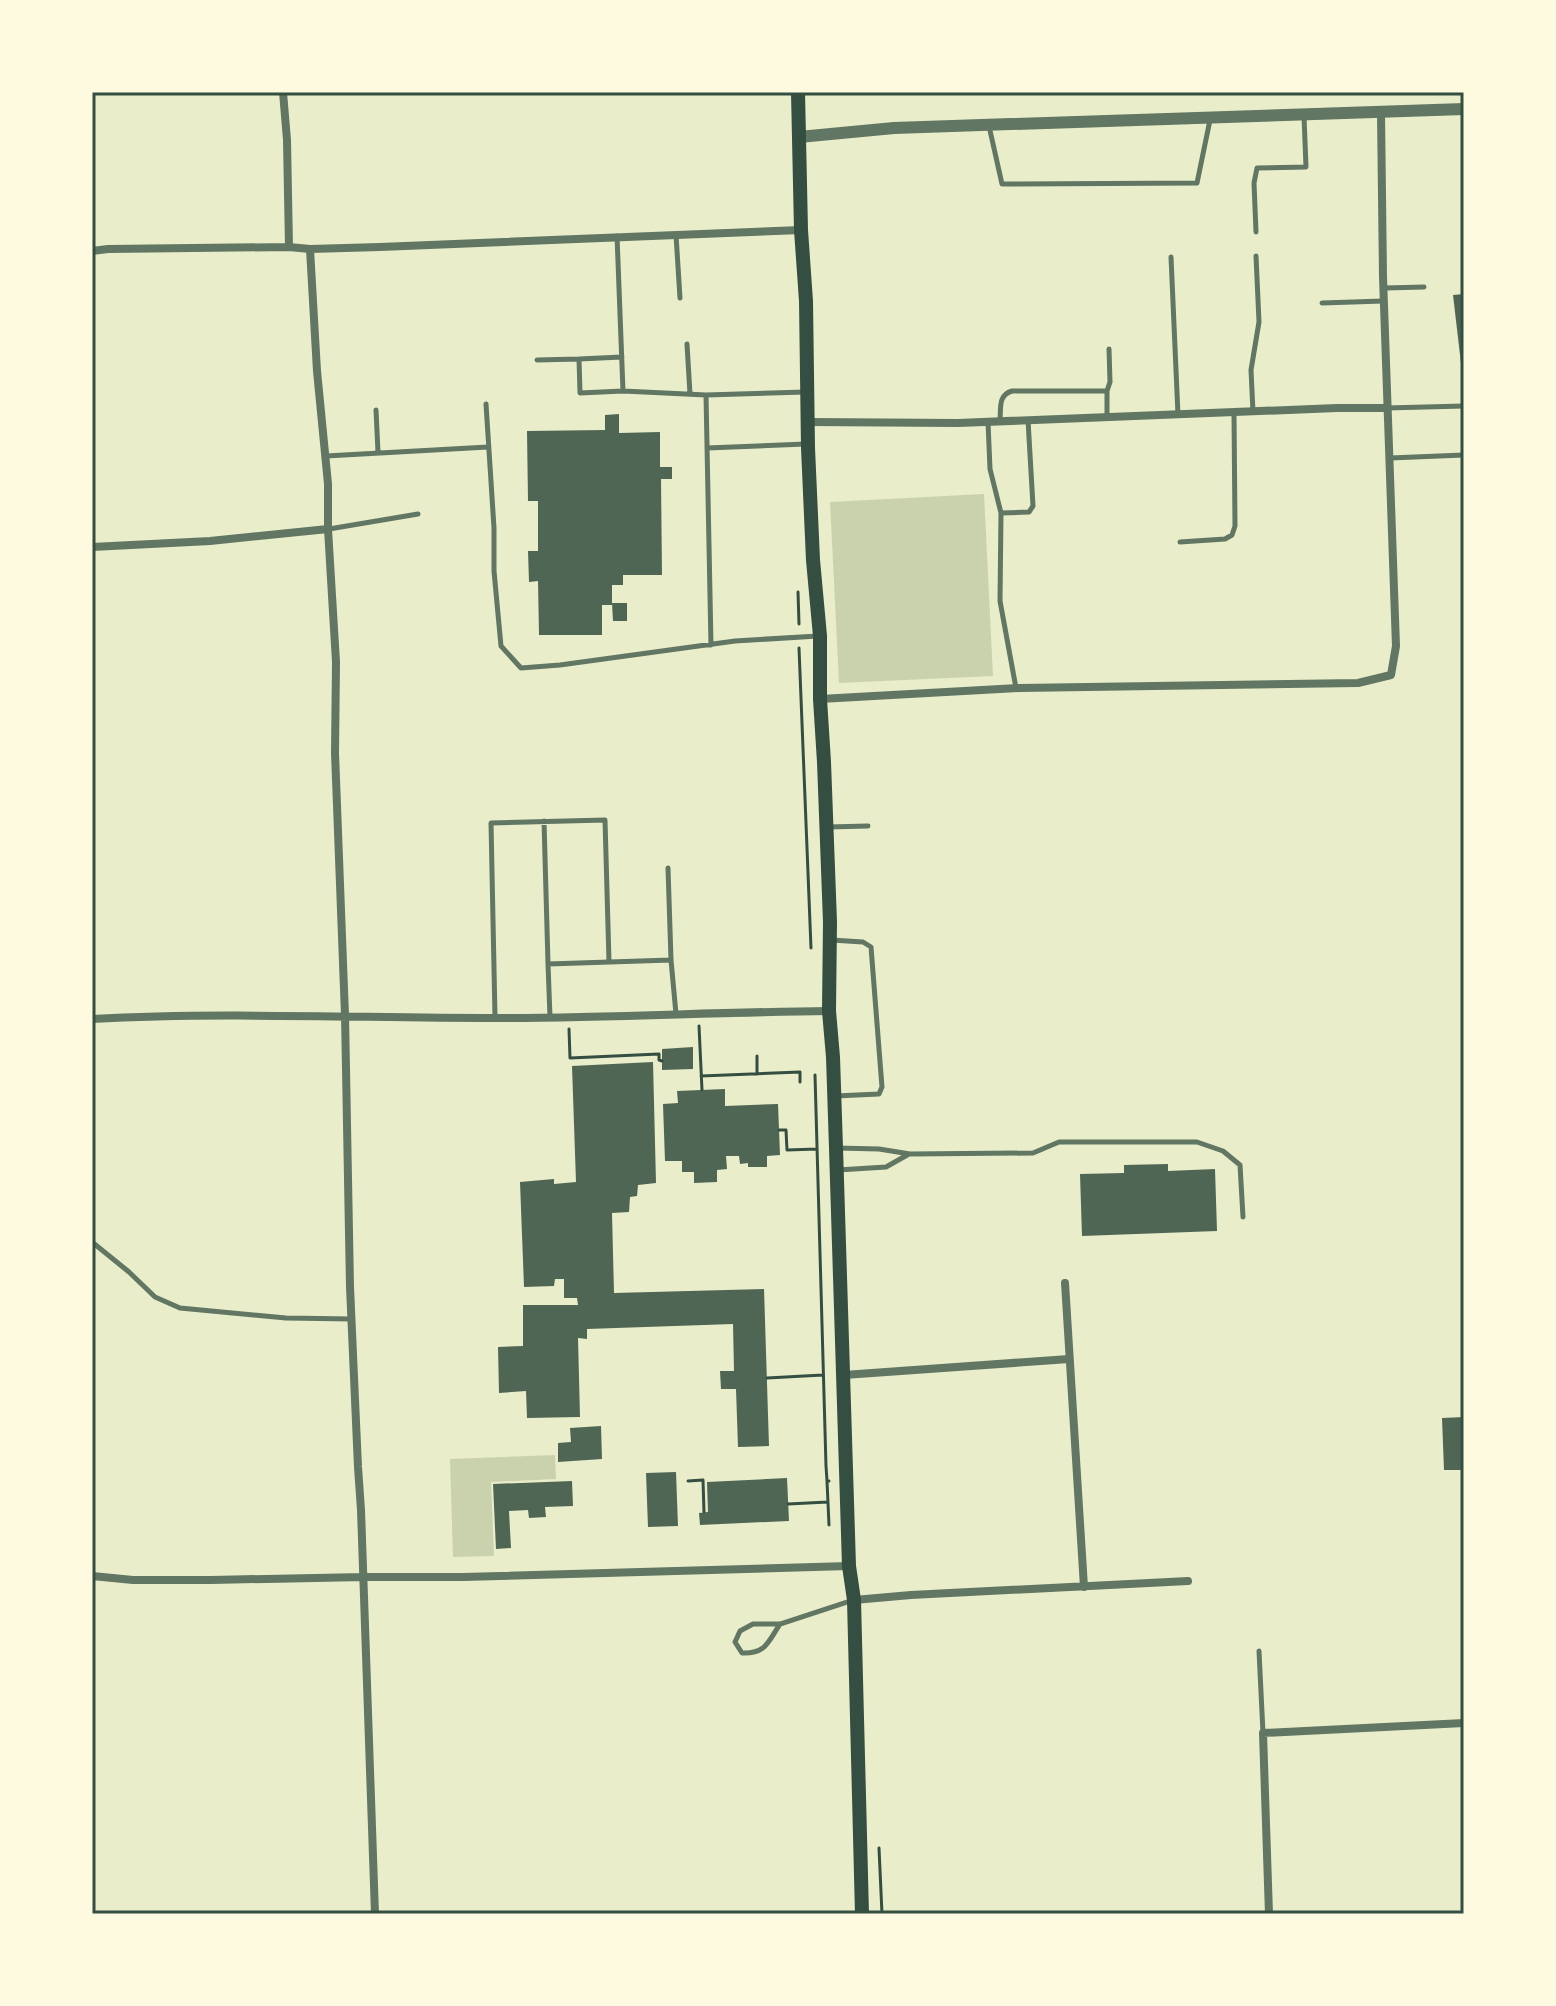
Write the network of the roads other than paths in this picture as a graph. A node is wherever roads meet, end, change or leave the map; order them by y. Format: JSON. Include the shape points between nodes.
{"nodes":[{"id":1,"x":283,"y":92,"type":"edge"},
{"id":2,"x":798,"y":92,"type":"edge"},
{"id":3,"x":1464,"y":109,"type":"edge"},
{"id":4,"x":1381,"y":113,"type":"junction"},
{"id":5,"x":1304,"y":115,"type":"junction"},
{"id":6,"x":1210,"y":118,"type":"junction"},
{"id":7,"x":989,"y":125,"type":"junction"},
{"id":8,"x":799,"y":137,"type":"junction"},
{"id":9,"x":801,"y":230,"type":"junction"},
{"id":10,"x":1256,"y":232,"type":"dead end"},
{"id":11,"x":676,"y":234,"type":"junction"},
{"id":12,"x":617,"y":236,"type":"junction"},
{"id":13,"x":289,"y":247,"type":"junction"},
{"id":14,"x":310,"y":249,"type":"junction"},
{"id":15,"x":92,"y":251,"type":"edge"},
{"id":16,"x":1256,"y":256,"type":"dead end"},
{"id":17,"x":1171,"y":257,"type":"dead end"},
{"id":18,"x":1424,"y":287,"type":"dead end"},
{"id":19,"x":1383,"y":288,"type":"junction"},
{"id":20,"x":680,"y":298,"type":"dead end"},
{"id":21,"x":1383,"y":301,"type":"junction"},
{"id":22,"x":1322,"y":303,"type":"dead end"},
{"id":23,"x":687,"y":344,"type":"dead end"},
{"id":24,"x":1109,"y":349,"type":"dead end"},
{"id":25,"x":622,"y":357,"type":"junction"},
{"id":26,"x":579,"y":359,"type":"junction"},
{"id":27,"x":537,"y":360,"type":"dead end"},
{"id":28,"x":623,"y":391,"type":"junction"},
{"id":29,"x":1107,"y":391,"type":"junction"},
{"id":30,"x":807,"y":392,"type":"junction"},
{"id":31,"x":690,"y":394,"type":"junction"},
{"id":32,"x":706,"y":395,"type":"junction"},
{"id":33,"x":486,"y":404,"type":"dead end"},
{"id":34,"x":1464,"y":406,"type":"edge"},
{"id":35,"x":1386,"y":408,"type":"junction"},
{"id":36,"x":376,"y":410,"type":"dead end"},
{"id":37,"x":1253,"y":412,"type":"junction"},
{"id":38,"x":1234,"y":413,"type":"junction"},
{"id":39,"x":1178,"y":415,"type":"junction"},
{"id":40,"x":1107,"y":417,"type":"junction"},
{"id":41,"x":1028,"y":420,"type":"junction"},
{"id":42,"x":1000,"y":421,"type":"junction"},
{"id":43,"x":808,"y":422,"type":"junction"},
{"id":44,"x":988,"y":422,"type":"junction"},
{"id":45,"x":808,"y":444,"type":"junction"},
{"id":46,"x":489,"y":447,"type":"junction"},
{"id":47,"x":707,"y":448,"type":"junction"},
{"id":48,"x":378,"y":453,"type":"junction"},
{"id":49,"x":1464,"y":455,"type":"edge"},
{"id":50,"x":326,"y":456,"type":"junction"},
{"id":51,"x":1389,"y":458,"type":"junction"},
{"id":52,"x":1001,"y":513,"type":"junction"},
{"id":53,"x":418,"y":514,"type":"dead end"},
{"id":54,"x":328,"y":529,"type":"junction"},
{"id":55,"x":1180,"y":542,"type":"dead end"},
{"id":56,"x":92,"y":547,"type":"edge"},
{"id":57,"x":820,"y":636,"type":"junction"},
{"id":58,"x":711,"y":645,"type":"junction"},
{"id":59,"x":1016,"y":689,"type":"junction"},
{"id":60,"x":820,"y":699,"type":"junction"},
{"id":61,"x":544,"y":821,"type":"junction"},
{"id":62,"x":868,"y":826,"type":"dead end"},
{"id":63,"x":827,"y":827,"type":"junction"},
{"id":64,"x":668,"y":868,"type":"dead end"},
{"id":65,"x":830,"y":940,"type":"junction"},
{"id":66,"x":671,"y":960,"type":"junction"},
{"id":67,"x":609,"y":962,"type":"junction"},
{"id":68,"x":548,"y":964,"type":"junction"},
{"id":69,"x":829,"y":1011,"type":"junction"},
{"id":70,"x":345,"y":1015,"type":"junction"},
{"id":71,"x":676,"y":1015,"type":"junction"},
{"id":72,"x":550,"y":1017,"type":"junction"},
{"id":73,"x":495,"y":1018,"type":"junction"},
{"id":74,"x":92,"y":1019,"type":"edge"},
{"id":75,"x":835,"y":1096,"type":"junction"},
{"id":76,"x":836,"y":1148,"type":"junction"},
{"id":77,"x":910,"y":1154,"type":"junction"},
{"id":78,"x":837,"y":1170,"type":"junction"},
{"id":79,"x":1243,"y":1217,"type":"dead end"},
{"id":80,"x":92,"y":1242,"type":"edge"},
{"id":81,"x":1065,"y":1283,"type":"dead end"},
{"id":82,"x":352,"y":1319,"type":"junction"},
{"id":83,"x":1069,"y":1359,"type":"junction"},
{"id":84,"x":844,"y":1375,"type":"junction"},
{"id":85,"x":849,"y":1566,"type":"junction"},
{"id":86,"x":92,"y":1576,"type":"edge"},
{"id":87,"x":364,"y":1577,"type":"junction"},
{"id":88,"x":1188,"y":1581,"type":"dead end"},
{"id":89,"x":1084,"y":1587,"type":"junction"},
{"id":90,"x":854,"y":1600,"type":"junction"},
{"id":91,"x":780,"y":1624,"type":"junction"},
{"id":92,"x":1259,"y":1651,"type":"dead end"},
{"id":93,"x":1464,"y":1723,"type":"edge"},
{"id":94,"x":1263,"y":1733,"type":"junction"},
{"id":95,"x":375,"y":1914,"type":"edge"},
{"id":96,"x":862,"y":1914,"type":"edge"},
{"id":97,"x":1269,"y":1914,"type":"edge"}],
"edges":[{"from":1,"to":13,"type":"street"},
{"from":2,"to":8,"type":"main road"},
{"from":3,"to":4,"type":"street"},
{"from":4,"to":5,"type":"street"},
{"from":4,"to":19,"type":"street"},
{"from":5,"to":6,"type":"street"},
{"from":5,"to":10,"type":"lane","via":[[1306,167],[1257,168]]},
{"from":6,"to":7,"type":"street"},
{"from":6,"to":7,"type":"lane","via":[[1197,183],[1002,184]]},
{"from":7,"to":8,"type":"street"},
{"from":8,"to":9,"type":"main road"},
{"from":9,"to":11,"type":"street"},
{"from":9,"to":30,"type":"main road"},
{"from":11,"to":12,"type":"street"},
{"from":11,"to":20,"type":"lane"},
{"from":12,"to":14,"type":"street"},
{"from":12,"to":25,"type":"lane"},
{"from":13,"to":14,"type":"street"},
{"from":13,"to":15,"type":"street"},
{"from":14,"to":50,"type":"street"},
{"from":16,"to":37,"type":"lane","via":[[1259,322],[1251,370]]},
{"from":17,"to":39,"type":"lane"},
{"from":18,"to":19,"type":"lane"},
{"from":19,"to":21,"type":"street"},
{"from":21,"to":22,"type":"lane"},
{"from":21,"to":35,"type":"street"},
{"from":23,"to":31,"type":"lane"},
{"from":24,"to":29,"type":"lane"},
{"from":25,"to":26,"type":"lane"},
{"from":25,"to":28,"type":"lane"},
{"from":26,"to":27,"type":"lane"},
{"from":26,"to":28,"type":"lane","via":[[580,393]]},
{"from":28,"to":31,"type":"lane"},
{"from":29,"to":40,"type":"lane"},
{"from":29,"to":42,"type":"lane","via":[[1012,391],[1001,397]]},
{"from":30,"to":32,"type":"lane"},
{"from":30,"to":43,"type":"main road"},
{"from":31,"to":32,"type":"lane"},
{"from":32,"to":47,"type":"lane"},
{"from":33,"to":46,"type":"lane"},
{"from":34,"to":35,"type":"lane"},
{"from":35,"to":37,"type":"street"},
{"from":35,"to":51,"type":"street"},
{"from":36,"to":48,"type":"lane"},
{"from":37,"to":38,"type":"street"},
{"from":38,"to":39,"type":"street"},
{"from":38,"to":55,"type":"lane","via":[[1232,535]]},
{"from":39,"to":40,"type":"street"},
{"from":40,"to":41,"type":"street"},
{"from":41,"to":42,"type":"street"},
{"from":41,"to":52,"type":"lane","via":[[1033,506],[1029,512]]},
{"from":42,"to":44,"type":"street"},
{"from":43,"to":44,"type":"street"},
{"from":43,"to":45,"type":"main road"},
{"from":44,"to":52,"type":"lane","via":[[990,469]]},
{"from":45,"to":47,"type":"lane"},
{"from":45,"to":57,"type":"main road"},
{"from":46,"to":48,"type":"lane"},
{"from":46,"to":58,"type":"lane","via":[[501,646],[521,668]]},
{"from":47,"to":58,"type":"lane"},
{"from":48,"to":50,"type":"lane"},
{"from":49,"to":51,"type":"lane"},
{"from":50,"to":54,"type":"street"},
{"from":51,"to":59,"type":"street","via":[[1396,646],[1391,675],[1358,683]]},
{"from":52,"to":59,"type":"lane","via":[[1000,601]]},
{"from":53,"to":54,"type":"lane"},
{"from":54,"to":56,"type":"street"},
{"from":54,"to":70,"type":"street"},
{"from":57,"to":58,"type":"lane"},
{"from":57,"to":60,"type":"main road"},
{"from":59,"to":60,"type":"street"},
{"from":60,"to":63,"type":"main road"},
{"from":61,"to":67,"type":"lane","via":[[605,820]]},
{"from":61,"to":68,"type":"lane"},
{"from":61,"to":73,"type":"lane","via":[[491,823]]},
{"from":62,"to":63,"type":"lane"},
{"from":63,"to":65,"type":"main road"},
{"from":64,"to":66,"type":"lane"},
{"from":65,"to":69,"type":"main road"},
{"from":65,"to":75,"type":"lane","via":[[871,947],[882,1087],[879,1094]]},
{"from":66,"to":67,"type":"lane"},
{"from":66,"to":71,"type":"lane"},
{"from":67,"to":68,"type":"lane"},
{"from":68,"to":72,"type":"lane"},
{"from":69,"to":71,"type":"street"},
{"from":69,"to":75,"type":"main road"},
{"from":70,"to":73,"type":"street"},
{"from":70,"to":74,"type":"street"},
{"from":70,"to":82,"type":"street"},
{"from":71,"to":72,"type":"street"},
{"from":72,"to":73,"type":"street"},
{"from":75,"to":76,"type":"main road"},
{"from":76,"to":77,"type":"lane"},
{"from":76,"to":78,"type":"main road"},
{"from":77,"to":78,"type":"lane","via":[[886,1167]]},
{"from":77,"to":79,"type":"lane","via":[[1033,1153],[1059,1142],[1197,1142],[1223,1151],[1240,1165]]},
{"from":78,"to":84,"type":"main road"},
{"from":80,"to":82,"type":"lane","via":[[155,1297],[180,1308]]},
{"from":81,"to":83,"type":"street"},
{"from":82,"to":87,"type":"street"},
{"from":83,"to":84,"type":"street"},
{"from":83,"to":89,"type":"street"},
{"from":84,"to":85,"type":"main road"},
{"from":85,"to":87,"type":"street"},
{"from":85,"to":90,"type":"main road"},
{"from":86,"to":87,"type":"street"},
{"from":87,"to":95,"type":"street"},
{"from":88,"to":89,"type":"street"},
{"from":89,"to":90,"type":"street"},
{"from":90,"to":91,"type":"lane"},
{"from":90,"to":96,"type":"main road"},
{"from":91,"to":91,"type":"lane","via":[[753,1624],[740,1631],[735,1642],[742,1653],[754,1654],[765,1648]]},
{"from":92,"to":94,"type":"lane"},
{"from":93,"to":94,"type":"street"},
{"from":94,"to":97,"type":"street"}]}
